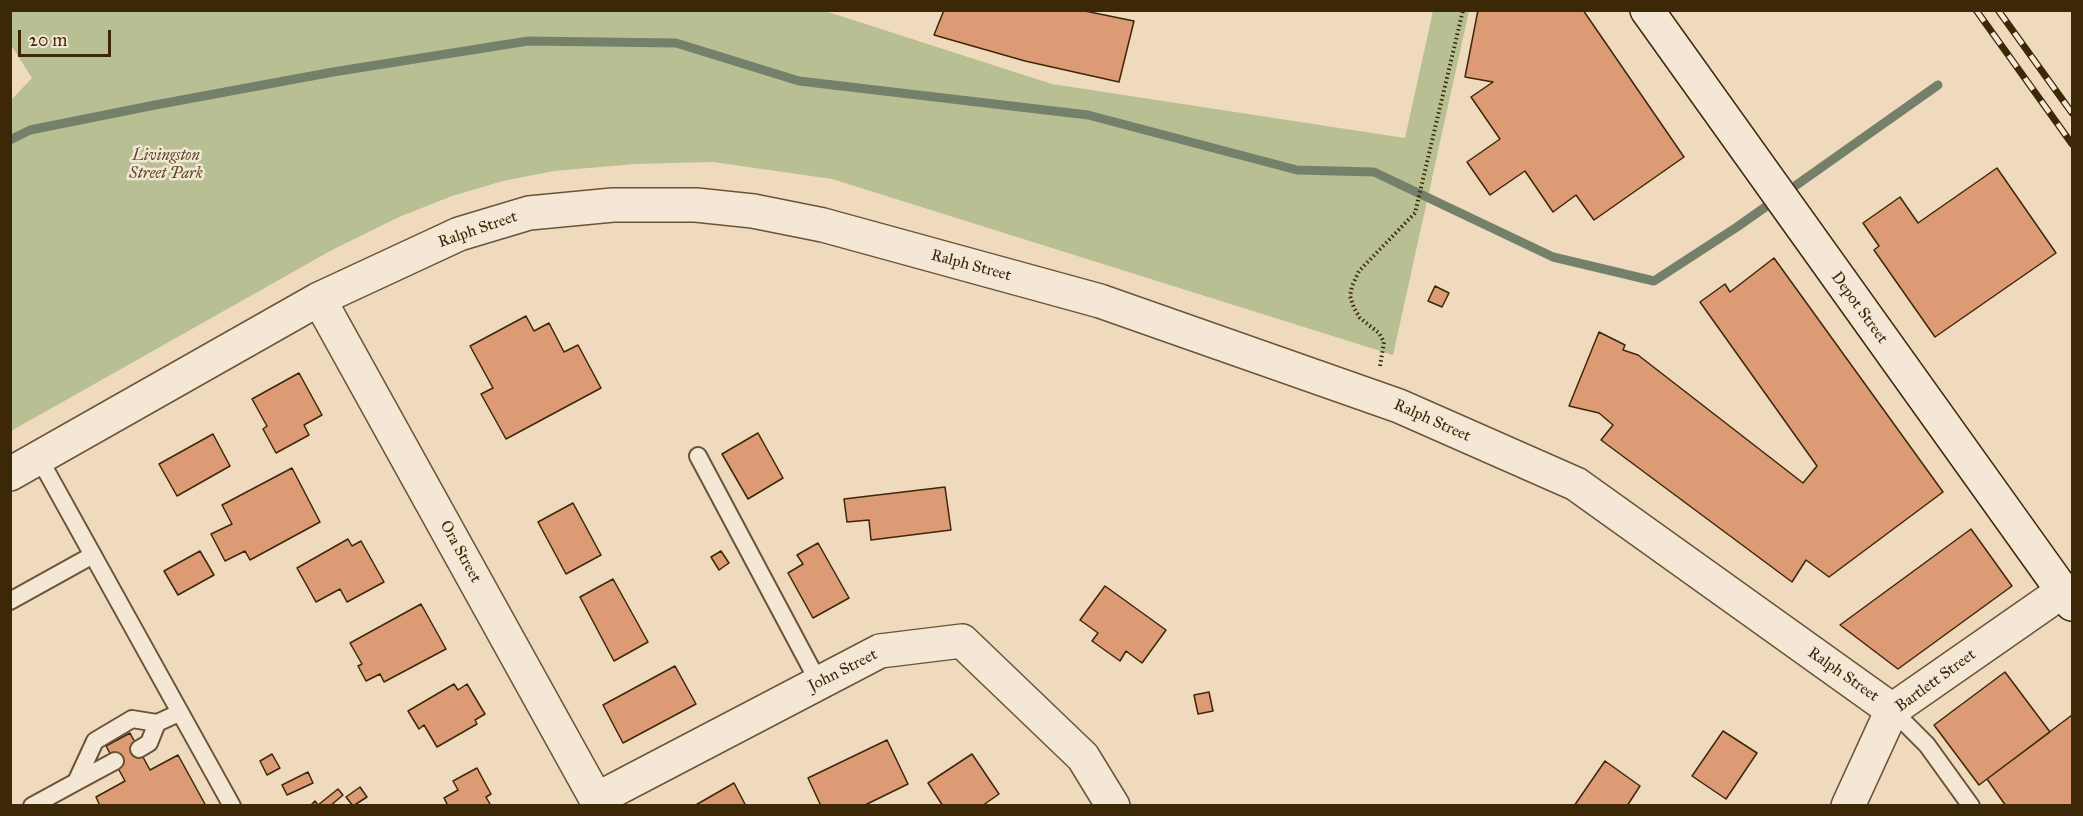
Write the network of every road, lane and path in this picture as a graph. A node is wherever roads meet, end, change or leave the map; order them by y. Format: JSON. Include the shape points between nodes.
{"nodes":[{"id":1,"x":1463,"y":10,"type":"edge"},
{"id":2,"x":1647,"y":10,"type":"edge"},
{"id":3,"x":319,"y":298,"type":"junction"},
{"id":4,"x":1379,"y":370,"type":"dead end"},
{"id":5,"x":699,"y":456,"type":"dead end"},
{"id":6,"x":39,"y":458,"type":"junction"},
{"id":7,"x":10,"y":474,"type":"edge"},
{"id":8,"x":93,"y":555,"type":"junction"},
{"id":9,"x":2068,"y":597,"type":"edge"},
{"id":10,"x":10,"y":601,"type":"edge"},
{"id":11,"x":819,"y":683,"type":"junction"},
{"id":12,"x":1893,"y":710,"type":"junction"},
{"id":13,"x":179,"y":713,"type":"junction"},
{"id":14,"x":157,"y":723,"type":"junction"},
{"id":15,"x":139,"y":748,"type":"dead end"},
{"id":16,"x":115,"y":761,"type":"dead end"},
{"id":17,"x":76,"y":782,"type":"junction"},
{"id":18,"x":599,"y":802,"type":"edge"},
{"id":19,"x":32,"y":806,"type":"edge"},
{"id":20,"x":232,"y":806,"type":"edge"},
{"id":21,"x":1113,"y":806,"type":"edge"},
{"id":22,"x":1848,"y":806,"type":"edge"},
{"id":23,"x":1971,"y":806,"type":"edge"}],
"edges":[{"from":1,"to":4,"type":"path","via":[[1415,213],[1359,271],[1352,286],[1354,308],[1384,342]]},
{"from":2,"to":9,"type":"street","name":"Depot Street"},
{"from":3,"to":6,"type":"street","name":"Ralph Street"},
{"from":3,"to":12,"type":"street","name":"Ralph Street","via":[[459,234],[529,213],[613,205],[696,205],[823,225],[1100,301],[1399,405],[1576,484]]},
{"from":3,"to":18,"type":"street","name":"Ora Street"},
{"from":5,"to":11,"type":"lane"},
{"from":6,"to":7,"type":"street","name":"Ralph Street"},
{"from":6,"to":8,"type":"lane"},
{"from":8,"to":10,"type":"lane"},
{"from":8,"to":13,"type":"lane"},
{"from":9,"to":12,"type":"street","name":"Bartlett Street"},
{"from":11,"to":18,"type":"street","name":"John Street"},
{"from":11,"to":21,"type":"street","name":"John Street","via":[[880,651],[962,641],[1083,757]]},
{"from":12,"to":22,"type":"street","name":"Bartlett Street"},
{"from":12,"to":23,"type":"lane","via":[[1927,745]]},
{"from":13,"to":14,"type":"lane"},
{"from":13,"to":20,"type":"lane"},
{"from":14,"to":15,"type":"lane","via":[[149,743]]},
{"from":14,"to":17,"type":"lane","via":[[132,719],[95,741]]},
{"from":16,"to":17,"type":"lane"},
{"from":17,"to":19,"type":"lane"}]}
